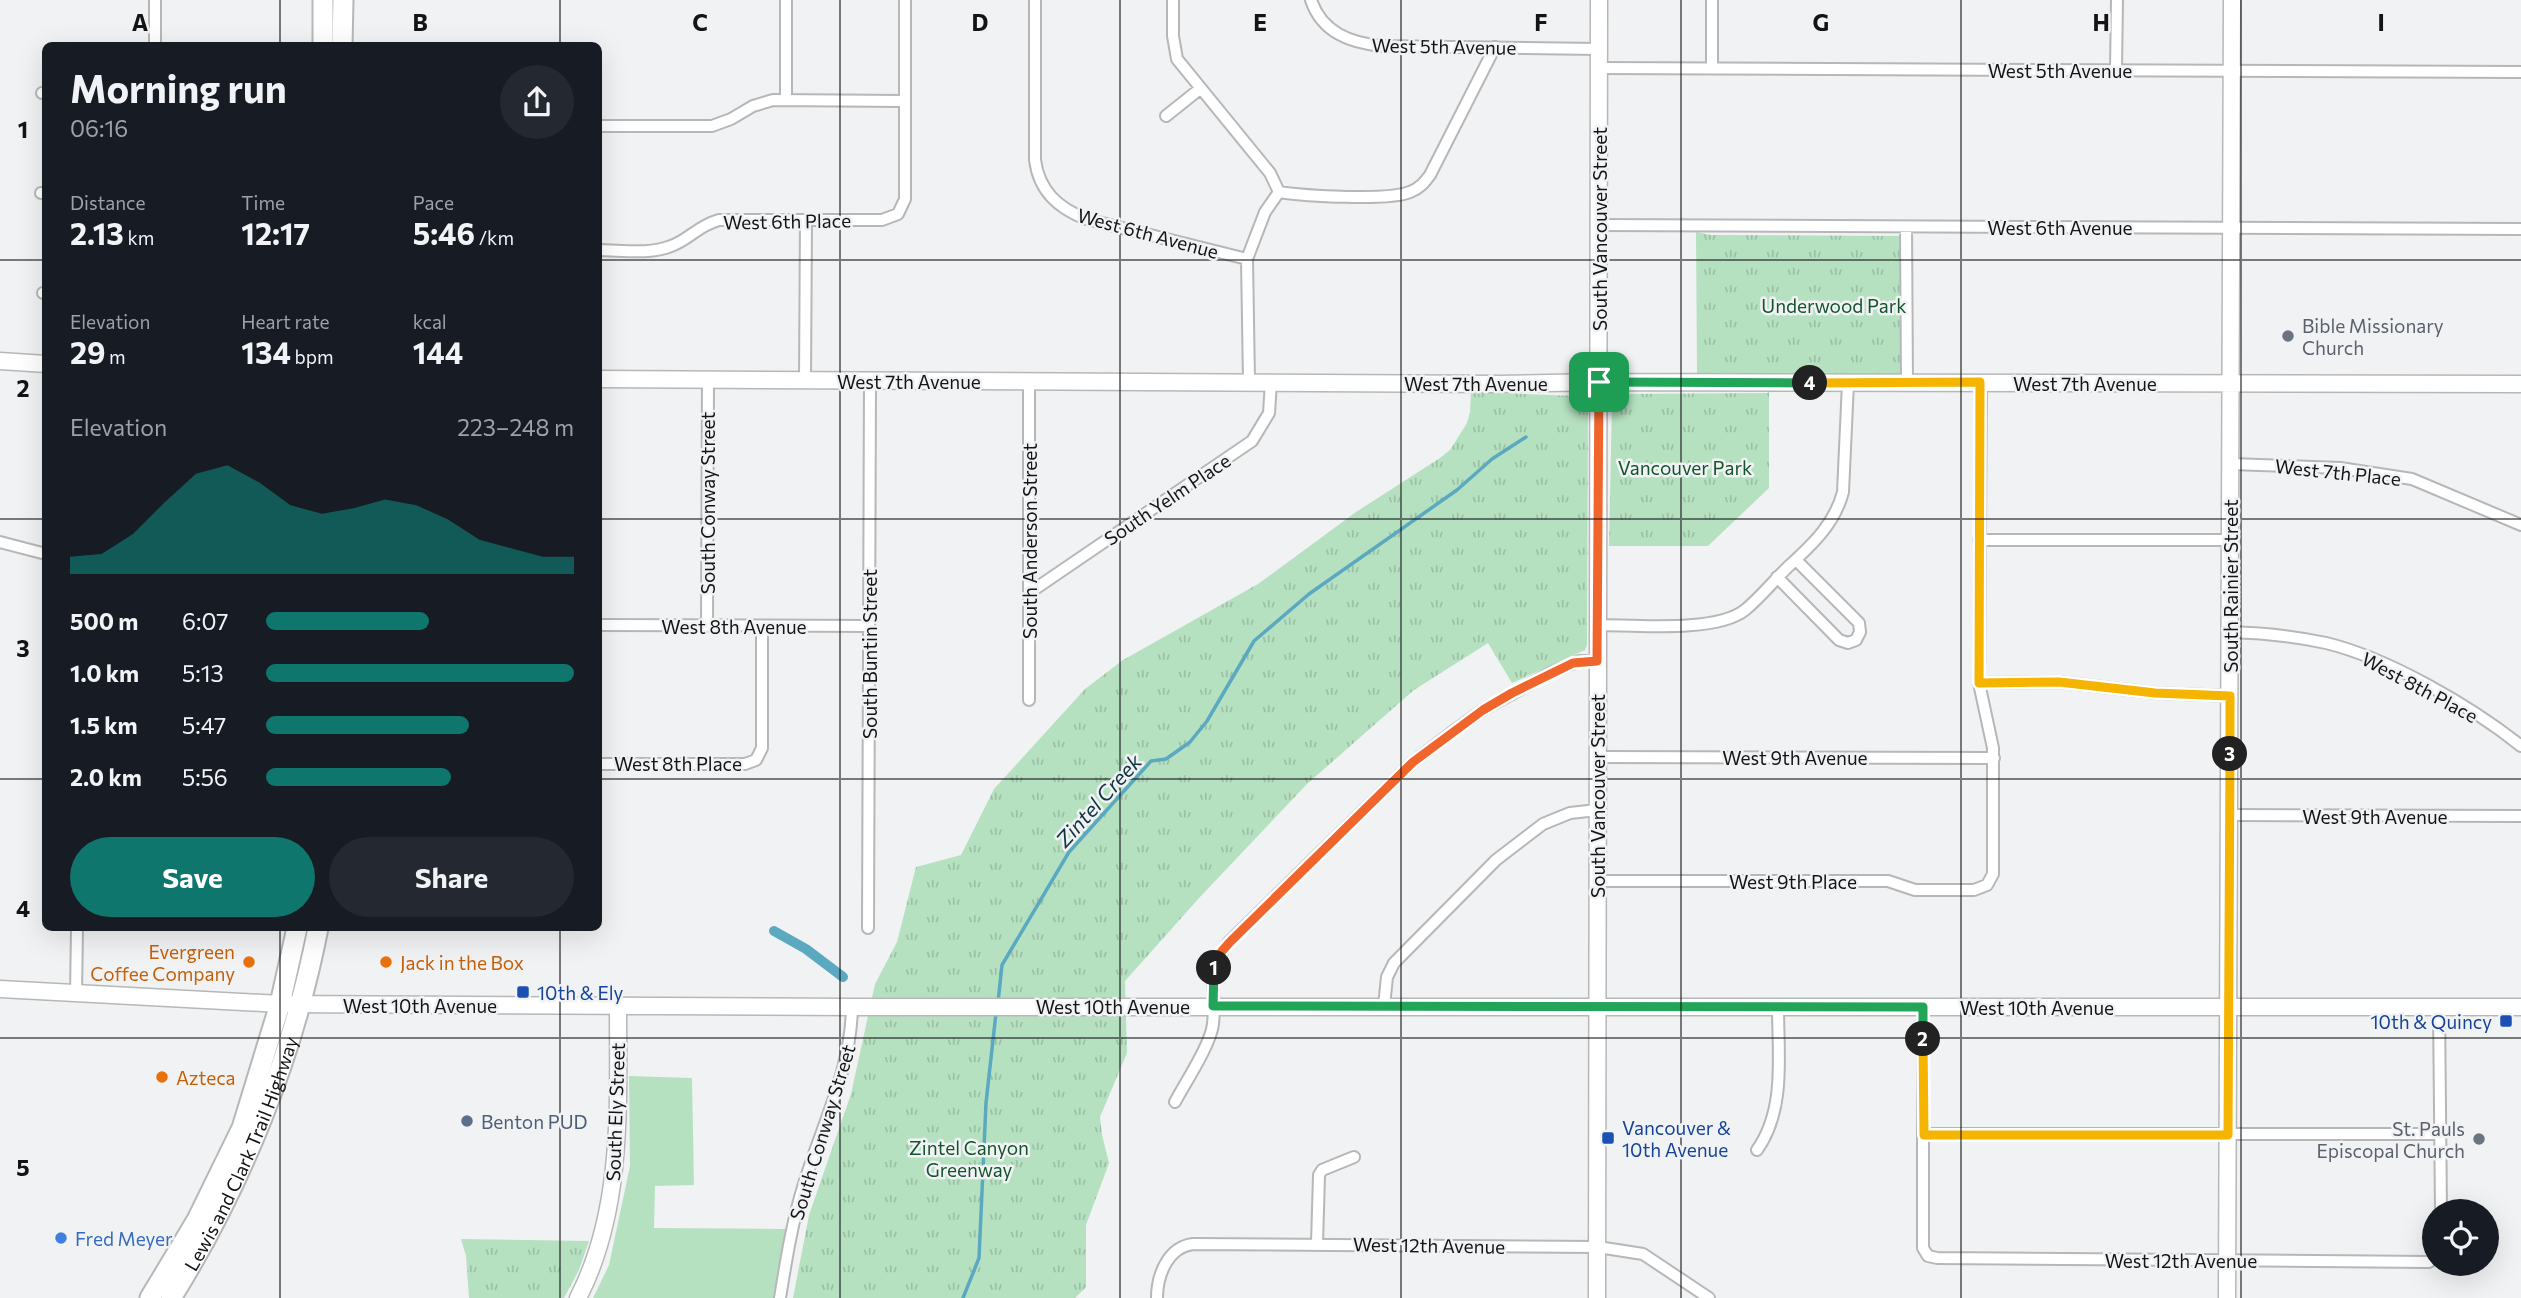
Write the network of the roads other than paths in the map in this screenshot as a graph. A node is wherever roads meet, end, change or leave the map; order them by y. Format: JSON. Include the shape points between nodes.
{"nodes":[{"id":1,"x":155,"y":0,"type":"edge"},
{"id":2,"x":323,"y":0,"type":"edge"},
{"id":3,"x":342,"y":0,"type":"edge"},
{"id":4,"x":786,"y":0,"type":"edge"},
{"id":5,"x":905,"y":0,"type":"edge"},
{"id":6,"x":1035,"y":0,"type":"edge"},
{"id":7,"x":1173,"y":0,"type":"edge"},
{"id":8,"x":1311,"y":0,"type":"edge"},
{"id":9,"x":1599,"y":0,"type":"edge"},
{"id":10,"x":1712,"y":0,"type":"edge"},
{"id":11,"x":2117,"y":0,"type":"edge"},
{"id":12,"x":2232,"y":0,"type":"edge"},
{"id":13,"x":155,"y":42,"type":"edge"},
{"id":14,"x":323,"y":42,"type":"edge"},
{"id":15,"x":342,"y":42,"type":"edge"},
{"id":16,"x":1495,"y":47,"type":"junction"},
{"id":17,"x":1599,"y":49,"type":"junction"},
{"id":18,"x":1599,"y":68,"type":"junction"},
{"id":19,"x":1712,"y":68,"type":"junction"},
{"id":20,"x":2116,"y":70,"type":"junction"},
{"id":21,"x":2232,"y":71,"type":"junction"},
{"id":22,"x":2521,"y":72,"type":"edge"},
{"id":23,"x":1201,"y":88,"type":"junction"},
{"id":24,"x":786,"y":99,"type":"junction"},
{"id":25,"x":904,"y":101,"type":"junction"},
{"id":26,"x":1166,"y":117,"type":"dead end"},
{"id":27,"x":602,"y":126,"type":"edge"},
{"id":28,"x":1279,"y":192,"type":"junction"},
{"id":29,"x":806,"y":220,"type":"junction"},
{"id":30,"x":1599,"y":225,"type":"junction"},
{"id":31,"x":1906,"y":227,"type":"junction"},
{"id":32,"x":2231,"y":228,"type":"junction"},
{"id":33,"x":2521,"y":229,"type":"edge"},
{"id":34,"x":602,"y":250,"type":"edge"},
{"id":35,"x":1247,"y":259,"type":"junction"},
{"id":36,"x":0,"y":361,"type":"edge"},
{"id":37,"x":42,"y":364,"type":"edge"},
{"id":38,"x":602,"y":379,"type":"edge"},
{"id":39,"x":708,"y":380,"type":"junction"},
{"id":40,"x":806,"y":381,"type":"junction"},
{"id":41,"x":870,"y":381,"type":"junction"},
{"id":42,"x":1029,"y":381,"type":"junction"},
{"id":43,"x":1248,"y":382,"type":"junction"},
{"id":44,"x":1271,"y":382,"type":"junction"},
{"id":45,"x":1599,"y":382,"type":"junction"},
{"id":46,"x":1980,"y":382,"type":"junction"},
{"id":47,"x":1848,"y":383,"type":"junction"},
{"id":48,"x":1907,"y":383,"type":"junction"},
{"id":49,"x":2231,"y":384,"type":"junction"},
{"id":50,"x":2521,"y":384,"type":"edge"},
{"id":51,"x":2231,"y":464,"type":"junction"},
{"id":52,"x":2521,"y":524,"type":"edge"},
{"id":53,"x":1979,"y":540,"type":"junction"},
{"id":54,"x":2230,"y":540,"type":"junction"},
{"id":55,"x":0,"y":542,"type":"edge"},
{"id":56,"x":42,"y":553,"type":"edge"},
{"id":57,"x":1796,"y":560,"type":"junction"},
{"id":58,"x":1777,"y":577,"type":"junction"},
{"id":59,"x":1029,"y":593,"type":"junction"},
{"id":60,"x":602,"y":625,"type":"edge"},
{"id":61,"x":1597,"y":625,"type":"junction"},
{"id":62,"x":706,"y":626,"type":"junction"},
{"id":63,"x":762,"y":626,"type":"junction"},
{"id":64,"x":869,"y":626,"type":"junction"},
{"id":65,"x":2230,"y":632,"type":"junction"},
{"id":66,"x":1597,"y":661,"type":"junction"},
{"id":67,"x":1979,"y":683,"type":"junction"},
{"id":68,"x":2230,"y":696,"type":"junction"},
{"id":69,"x":1029,"y":700,"type":"dead end"},
{"id":70,"x":2521,"y":746,"type":"edge"},
{"id":71,"x":1597,"y":757,"type":"junction"},
{"id":72,"x":1994,"y":758,"type":"junction"},
{"id":73,"x":602,"y":764,"type":"edge"},
{"id":74,"x":1597,"y":810,"type":"junction"},
{"id":75,"x":2229,"y":815,"type":"junction"},
{"id":76,"x":2521,"y":816,"type":"edge"},
{"id":77,"x":1598,"y":881,"type":"junction"},
{"id":78,"x":868,"y":928,"type":"dead end"},
{"id":79,"x":78,"y":931,"type":"edge"},
{"id":80,"x":298,"y":931,"type":"edge"},
{"id":81,"x":317,"y":931,"type":"edge"},
{"id":82,"x":0,"y":989,"type":"edge"},
{"id":83,"x":76,"y":995,"type":"junction"},
{"id":84,"x":290,"y":1004,"type":"junction"},
{"id":85,"x":618,"y":1006,"type":"junction"},
{"id":86,"x":1213,"y":1006,"type":"junction"},
{"id":87,"x":1384,"y":1006,"type":"junction"},
{"id":88,"x":852,"y":1007,"type":"junction"},
{"id":89,"x":1598,"y":1007,"type":"junction"},
{"id":90,"x":1778,"y":1007,"type":"junction"},
{"id":91,"x":1923,"y":1007,"type":"junction"},
{"id":92,"x":2229,"y":1007,"type":"junction"},
{"id":93,"x":2439,"y":1007,"type":"junction"},
{"id":94,"x":2521,"y":1007,"type":"edge"},
{"id":95,"x":1175,"y":1102,"type":"dead end"},
{"id":96,"x":2440,"y":1134,"type":"junction"},
{"id":97,"x":1924,"y":1135,"type":"junction"},
{"id":98,"x":2228,"y":1135,"type":"junction"},
{"id":99,"x":1757,"y":1150,"type":"dead end"},
{"id":100,"x":1354,"y":1157,"type":"dead end"},
{"id":101,"x":2441,"y":1199,"type":"edge"},
{"id":102,"x":1317,"y":1244,"type":"junction"},
{"id":103,"x":1598,"y":1247,"type":"junction"},
{"id":104,"x":2228,"y":1260,"type":"junction"},
{"id":105,"x":2422,"y":1262,"type":"edge"},
{"id":106,"x":150,"y":1298,"type":"edge"},
{"id":107,"x":171,"y":1298,"type":"edge"},
{"id":108,"x":578,"y":1298,"type":"edge"},
{"id":109,"x":780,"y":1298,"type":"edge"},
{"id":110,"x":1157,"y":1298,"type":"edge"},
{"id":111,"x":1597,"y":1298,"type":"edge"},
{"id":112,"x":1709,"y":1298,"type":"edge"},
{"id":113,"x":2227,"y":1298,"type":"edge"}],
"edges":[{"from":1,"to":13,"type":"street"},
{"from":2,"to":14,"type":"highway"},
{"from":3,"to":15,"type":"highway"},
{"from":4,"to":24,"type":"street"},
{"from":5,"to":25,"type":"street"},
{"from":6,"to":35,"type":"street","name":"West 6th Avenue","via":[[1036,172],[1052,200],[1086,219]]},
{"from":7,"to":23,"type":"street","via":[[1174,49],[1182,68]]},
{"from":8,"to":16,"type":"street","name":"West 5th Avenue","via":[[1334,33],[1358,43]]},
{"from":9,"to":17,"type":"street","name":"South Vancouver Street"},
{"from":10,"to":19,"type":"street"},
{"from":11,"to":20,"type":"street"},
{"from":12,"to":21,"type":"street","name":"South Rainier Street"},
{"from":16,"to":17,"type":"street","name":"West 5th Avenue"},
{"from":16,"to":28,"type":"street","via":[[1420,187],[1384,197]]},
{"from":17,"to":18,"type":"street","name":"South Vancouver Street"},
{"from":18,"to":19,"type":"street","name":"West 5th Avenue"},
{"from":18,"to":30,"type":"street","name":"South Vancouver Street"},
{"from":19,"to":20,"type":"street","name":"West 5th Avenue"},
{"from":20,"to":21,"type":"street","name":"West 5th Avenue"},
{"from":21,"to":22,"type":"street","name":"West 5th Avenue"},
{"from":21,"to":32,"type":"street","name":"South Rainier Street"},
{"from":23,"to":26,"type":"street"},
{"from":23,"to":28,"type":"street","via":[[1270,173]]},
{"from":24,"to":25,"type":"street"},
{"from":24,"to":27,"type":"street","via":[[763,102],[712,126]]},
{"from":25,"to":29,"type":"street","name":"West 6th Place","via":[[905,200],[898,214],[882,220]]},
{"from":28,"to":35,"type":"street","via":[[1265,212]]},
{"from":29,"to":34,"type":"street","name":"West 6th Place","via":[[719,220],[664,249]]},
{"from":29,"to":40,"type":"street"},
{"from":30,"to":31,"type":"street","name":"West 6th Avenue"},
{"from":30,"to":45,"type":"street","name":"South Vancouver Street"},
{"from":31,"to":32,"type":"street","name":"West 6th Avenue"},
{"from":31,"to":48,"type":"street"},
{"from":32,"to":33,"type":"street","name":"West 6th Avenue"},
{"from":32,"to":49,"type":"street","name":"South Rainier Street"},
{"from":35,"to":43,"type":"street"},
{"from":36,"to":37,"type":"street"},
{"from":38,"to":39,"type":"street","name":"West 7th Avenue"},
{"from":39,"to":40,"type":"street","name":"West 7th Avenue"},
{"from":39,"to":62,"type":"street","name":"South Conway Street"},
{"from":40,"to":41,"type":"street","name":"West 7th Avenue"},
{"from":41,"to":42,"type":"street","name":"West 7th Avenue"},
{"from":41,"to":64,"type":"street","name":"South Buntin Street"},
{"from":42,"to":43,"type":"street","name":"West 7th Avenue"},
{"from":42,"to":59,"type":"street","name":"South Anderson Street"},
{"from":43,"to":44,"type":"street","name":"West 7th Avenue"},
{"from":44,"to":45,"type":"street","name":"West 7th Avenue"},
{"from":44,"to":59,"type":"street","name":"South Yelm Place","via":[[1269,414],[1252,441]]},
{"from":45,"to":47,"type":"street","name":"West 7th Avenue"},
{"from":45,"to":61,"type":"street","name":"South Vancouver Street"},
{"from":46,"to":48,"type":"street","name":"West 7th Avenue"},
{"from":46,"to":49,"type":"street","name":"West 7th Avenue"},
{"from":46,"to":53,"type":"street"},
{"from":47,"to":48,"type":"street","name":"West 7th Avenue"},
{"from":47,"to":57,"type":"street","via":[[1839,506],[1822,534]]},
{"from":49,"to":50,"type":"street","name":"West 7th Avenue"},
{"from":49,"to":51,"type":"street","name":"South Rainier Street"},
{"from":51,"to":52,"type":"street","name":"West 7th Place","via":[[2340,468],[2412,479]]},
{"from":51,"to":54,"type":"street","name":"South Rainier Street"},
{"from":53,"to":54,"type":"street"},
{"from":53,"to":67,"type":"street"},
{"from":54,"to":65,"type":"street","name":"South Rainier Street"},
{"from":55,"to":56,"type":"street"},
{"from":57,"to":58,"type":"street"},
{"from":57,"to":58,"type":"street","via":[[1859,623],[1856,640],[1839,640]]},
{"from":58,"to":61,"type":"street","via":[[1743,612],[1721,620],[1691,625]]},
{"from":59,"to":69,"type":"street","name":"South Anderson Street"},
{"from":60,"to":62,"type":"street","name":"West 8th Avenue"},
{"from":61,"to":66,"type":"street","name":"South Vancouver Street"},
{"from":62,"to":63,"type":"street","name":"West 8th Avenue"},
{"from":63,"to":64,"type":"street","name":"West 8th Avenue"},
{"from":63,"to":73,"type":"street","name":"West 8th Place","via":[[762,748],[756,760],[745,764]]},
{"from":64,"to":78,"type":"street","name":"South Buntin Street"},
{"from":65,"to":68,"type":"street","name":"South Rainier Street"},
{"from":65,"to":70,"type":"street","name":"West 8th Place","via":[[2281,635],[2350,650],[2433,689]]},
{"from":66,"to":71,"type":"street","name":"South Vancouver Street"},
{"from":66,"to":86,"type":"street","via":[[1573,663],[1512,693],[1413,762],[1230,942],[1214,967]]},
{"from":67,"to":68,"type":"street","via":[[2059,682]]},
{"from":67,"to":72,"type":"street"},
{"from":68,"to":75,"type":"street","name":"South Rainier Street"},
{"from":71,"to":72,"type":"street","name":"West 9th Avenue"},
{"from":71,"to":74,"type":"street","name":"South Vancouver Street"},
{"from":72,"to":77,"type":"street","name":"West 9th Place","via":[[1993,874],[1987,885],[1974,890],[1915,890],[1888,881]]},
{"from":74,"to":77,"type":"street","name":"South Vancouver Street"},
{"from":74,"to":87,"type":"street","via":[[1557,817],[1496,860],[1394,963],[1387,976]]},
{"from":75,"to":76,"type":"street","name":"West 9th Avenue"},
{"from":75,"to":92,"type":"street","name":"South Rainier Street"},
{"from":77,"to":89,"type":"street","name":"South Vancouver Street"},
{"from":79,"to":83,"type":"street"},
{"from":80,"to":84,"type":"highway"},
{"from":81,"to":84,"type":"highway"},
{"from":82,"to":83,"type":"street","name":"West 10th Avenue"},
{"from":83,"to":84,"type":"street","name":"West 10th Avenue"},
{"from":84,"to":85,"type":"street","name":"West 10th Avenue"},
{"from":84,"to":106,"type":"highway","name":"Lewis and Clark Trail Highway","via":[[242,1128],[197,1220]]},
{"from":84,"to":107,"type":"highway","name":"Lewis and Clark Trail Highway","via":[[262,1116],[221,1209]]},
{"from":85,"to":88,"type":"street","name":"West 10th Avenue"},
{"from":85,"to":108,"type":"street","name":"South Ely Street","via":[[612,1191],[595,1258]]},
{"from":86,"to":87,"type":"street","name":"West 10th Avenue"},
{"from":86,"to":88,"type":"street","name":"West 10th Avenue"},
{"from":86,"to":95,"type":"street","via":[[1209,1038]]},
{"from":87,"to":89,"type":"street","name":"West 10th Avenue"},
{"from":88,"to":109,"type":"street","name":"South Conway Street","via":[[845,1065],[803,1186]]},
{"from":89,"to":90,"type":"street","name":"West 10th Avenue"},
{"from":89,"to":103,"type":"street","name":"South Vancouver Street"},
{"from":90,"to":91,"type":"street","name":"West 10th Avenue"},
{"from":90,"to":99,"type":"street","via":[[1774,1118]]},
{"from":91,"to":92,"type":"street","name":"West 10th Avenue"},
{"from":91,"to":97,"type":"street"},
{"from":92,"to":93,"type":"street","name":"West 10th Avenue"},
{"from":92,"to":98,"type":"street","name":"South Rainier Street"},
{"from":93,"to":94,"type":"street","name":"West 10th Avenue"},
{"from":93,"to":96,"type":"street"},
{"from":96,"to":98,"type":"street"},
{"from":96,"to":101,"type":"street"},
{"from":97,"to":98,"type":"street"},
{"from":97,"to":104,"type":"street","name":"West 12th Avenue","via":[[1923,1248],[1928,1256]]},
{"from":98,"to":104,"type":"street","name":"South Rainier Street"},
{"from":100,"to":102,"type":"street","via":[[1319,1175]]},
{"from":102,"to":103,"type":"street","name":"West 12th Avenue"},
{"from":102,"to":110,"type":"street","name":"West 12th Avenue","via":[[1185,1245],[1167,1262]]},
{"from":103,"to":111,"type":"street","name":"South Vancouver Street"},
{"from":103,"to":112,"type":"street","name":"West 12th Avenue","via":[[1649,1257]]},
{"from":104,"to":105,"type":"street","name":"West 12th Avenue"},
{"from":104,"to":113,"type":"street","name":"South Rainier Street"}]}
